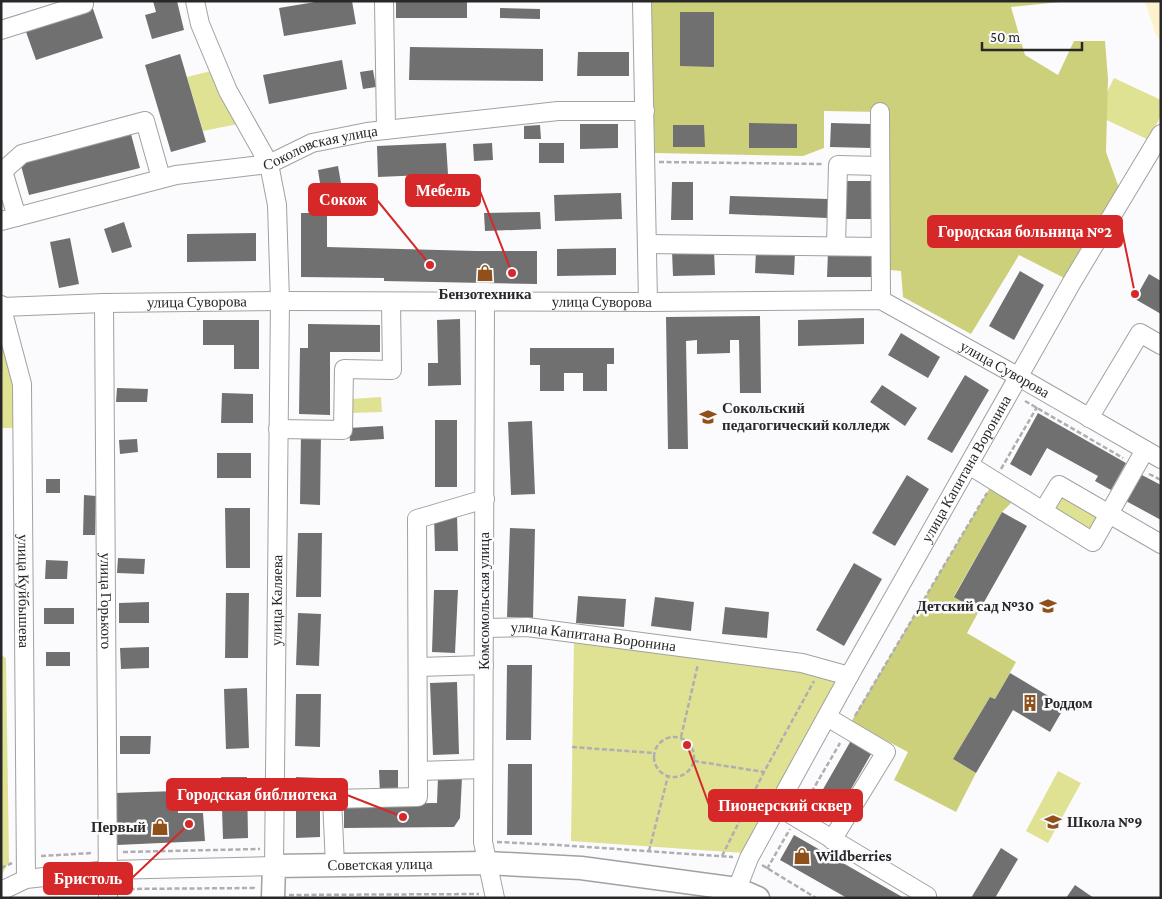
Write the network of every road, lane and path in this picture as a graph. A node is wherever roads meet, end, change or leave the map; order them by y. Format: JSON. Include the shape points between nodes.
{"nodes":[{"id":1,"x":195,"y":1,"type":"edge"},
{"id":2,"x":384,"y":1,"type":"edge"},
{"id":3,"x":642,"y":1,"type":"edge"},
{"id":4,"x":84,"y":4,"type":"dead end"},
{"id":5,"x":1,"y":30,"type":"edge"},
{"id":6,"x":645,"y":111,"type":"junction"},
{"id":7,"x":880,"y":112,"type":"dead end"},
{"id":8,"x":386,"y":130,"type":"junction"},
{"id":9,"x":1161,"y":134,"type":"edge"},
{"id":10,"x":646,"y":162,"type":"junction"},
{"id":11,"x":269,"y":164,"type":"junction"},
{"id":12,"x":838,"y":164,"type":"junction"},
{"id":13,"x":880,"y":166,"type":"junction"},
{"id":14,"x":161,"y":178,"type":"junction"},
{"id":15,"x":9,"y":219,"type":"edge"},
{"id":16,"x":647,"y":244,"type":"junction"},
{"id":17,"x":836,"y":246,"type":"junction"},
{"id":18,"x":880,"y":247,"type":"junction"},
{"id":19,"x":880,"y":300,"type":"junction"},
{"id":20,"x":280,"y":301,"type":"junction"},
{"id":21,"x":391,"y":302,"type":"junction"},
{"id":22,"x":485,"y":302,"type":"junction"},
{"id":23,"x":648,"y":302,"type":"junction"},
{"id":24,"x":104,"y":303,"type":"junction"},
{"id":25,"x":2,"y":306,"type":"edge"},
{"id":26,"x":1161,"y":345,"type":"edge"},
{"id":27,"x":1019,"y":377,"type":"junction"},
{"id":28,"x":1025,"y":401,"type":"dead end"},
{"id":29,"x":1037,"y":407,"type":"junction"},
{"id":30,"x":1089,"y":418,"type":"junction"},
{"id":31,"x":278,"y":429,"type":"junction"},
{"id":32,"x":1145,"y":450,"type":"junction"},
{"id":33,"x":1161,"y":459,"type":"edge"},
{"id":34,"x":1128,"y":461,"type":"dead end"},
{"id":35,"x":969,"y":465,"type":"junction"},
{"id":36,"x":1144,"y":471,"type":"dead end"},
{"id":37,"x":1161,"y":480,"type":"edge"},
{"id":38,"x":994,"y":481,"type":"junction"},
{"id":39,"x":484,"y":499,"type":"junction"},
{"id":40,"x":1043,"y":511,"type":"junction"},
{"id":41,"x":1110,"y":514,"type":"junction"},
{"id":42,"x":1161,"y":544,"type":"edge"},
{"id":43,"x":484,"y":628,"type":"junction"},
{"id":44,"x":702,"y":650,"type":"junction"},
{"id":45,"x":484,"y":665,"type":"junction"},
{"id":46,"x":418,"y":667,"type":"junction"},
{"id":47,"x":821,"y":668,"type":"junction"},
{"id":48,"x":848,"y":676,"type":"junction"},
{"id":49,"x":827,"y":717,"type":"junction"},
{"id":50,"x":851,"y":722,"type":"dead end"},
{"id":51,"x":681,"y":738,"type":"junction"},
{"id":52,"x":842,"y":739,"type":"dead end"},
{"id":53,"x":572,"y":746,"type":"dead end"},
{"id":54,"x":654,"y":753,"type":"junction"},
{"id":55,"x":694,"y":761,"type":"junction"},
{"id":56,"x":483,"y":769,"type":"junction"},
{"id":57,"x":418,"y":771,"type":"junction"},
{"id":58,"x":764,"y":772,"type":"junction"},
{"id":59,"x":668,"y":776,"type":"junction"},
{"id":60,"x":778,"y":806,"type":"junction"},
{"id":61,"x":802,"y":808,"type":"dead end"},
{"id":62,"x":792,"y":826,"type":"dead end"},
{"id":63,"x":832,"y":840,"type":"junction"},
{"id":64,"x":262,"y":843,"type":"dead end"},
{"id":65,"x":649,"y":851,"type":"junction"},
{"id":66,"x":485,"y":852,"type":"junction"},
{"id":67,"x":108,"y":853,"type":"junction"},
{"id":68,"x":722,"y":856,"type":"junction"},
{"id":69,"x":26,"y":857,"type":"junction"},
{"id":70,"x":749,"y":858,"type":"junction"},
{"id":71,"x":335,"y":865,"type":"junction"},
{"id":72,"x":274,"y":866,"type":"junction"},
{"id":73,"x":1,"y":868,"type":"edge"},
{"id":74,"x":768,"y":869,"type":"junction"},
{"id":75,"x":108,"y":870,"type":"junction"},
{"id":76,"x":26,"y":879,"type":"junction"},
{"id":77,"x":737,"y":889,"type":"junction"},
{"id":78,"x":1,"y":891,"type":"edge"},
{"id":79,"x":111,"y":894,"type":"edge"},
{"id":80,"x":927,"y":896,"type":"dead end"},
{"id":81,"x":495,"y":897,"type":"edge"},
{"id":82,"x":254,"y":898,"type":"edge"},
{"id":83,"x":273,"y":898,"type":"edge"},
{"id":84,"x":287,"y":898,"type":"edge"},
{"id":85,"x":758,"y":898,"type":"edge"},
{"id":86,"x":816,"y":898,"type":"edge"}],
"edges":[{"from":1,"to":11,"type":"street","name":"улица Каляева","via":[[200,24],[228,91]]},
{"from":2,"to":8,"type":"street"},
{"from":3,"to":6,"type":"street"},
{"from":4,"to":5,"type":"street"},
{"from":6,"to":8,"type":"street","name":"Соколовская улица","via":[[558,111]]},
{"from":6,"to":10,"type":"street"},
{"from":7,"to":13,"type":"street"},
{"from":8,"to":11,"type":"street","name":"Соколовская улица","via":[[312,143]]},
{"from":9,"to":27,"type":"street","name":"улица Капитана Воронина"},
{"from":10,"to":12,"type":"path"},
{"from":10,"to":16,"type":"street"},
{"from":11,"to":14,"type":"street","name":"Соколовская улица"},
{"from":11,"to":20,"type":"street","name":"улица Каляева","via":[[277,205]]},
{"from":12,"to":13,"type":"street"},
{"from":12,"to":17,"type":"street"},
{"from":13,"to":18,"type":"street"},
{"from":14,"to":15,"type":"street","name":"Соколовская улица"},
{"from":14,"to":15,"type":"street","via":[[145,121],[22,154],[3,172]]},
{"from":16,"to":17,"type":"street"},
{"from":16,"to":23,"type":"street"},
{"from":17,"to":18,"type":"street"},
{"from":18,"to":19,"type":"street"},
{"from":19,"to":23,"type":"street","name":"улица Суворова"},
{"from":19,"to":27,"type":"street","name":"улица Суворова"},
{"from":20,"to":21,"type":"street","name":"улица Суворова"},
{"from":20,"to":24,"type":"street","name":"улица Суворова"},
{"from":20,"to":31,"type":"street","name":"улица Каляева"},
{"from":21,"to":22,"type":"street","name":"улица Суворова"},
{"from":21,"to":31,"type":"street","via":[[392,370],[344,369],[343,430]]},
{"from":22,"to":23,"type":"street","name":"улица Суворова"},
{"from":22,"to":39,"type":"street","name":"Комсомольская улица"},
{"from":24,"to":25,"type":"street","name":"улица Суворова"},
{"from":24,"to":67,"type":"street","name":"улица Горького"},
{"from":25,"to":69,"type":"street","name":"улица Куйбышева","via":[[22,384]]},
{"from":26,"to":30,"type":"street","via":[[1140,333]]},
{"from":27,"to":30,"type":"street","name":"улица Суворова"},
{"from":27,"to":35,"type":"street","name":"улица Капитана Воронина"},
{"from":28,"to":29,"type":"path"},
{"from":29,"to":34,"type":"path"},
{"from":29,"to":38,"type":"path"},
{"from":30,"to":32,"type":"street","name":"улица Суворова"},
{"from":31,"to":72,"type":"street","name":"улица Каляева"},
{"from":32,"to":33,"type":"street","name":"улица Суворова"},
{"from":32,"to":41,"type":"street"},
{"from":35,"to":38,"type":"street"},
{"from":35,"to":48,"type":"street","name":"улица Капитана Воронина"},
{"from":36,"to":37,"type":"path"},
{"from":38,"to":40,"type":"street"},
{"from":38,"to":50,"type":"path"},
{"from":39,"to":43,"type":"street","name":"Комсомольская улица"},
{"from":39,"to":46,"type":"street","via":[[417,519]]},
{"from":40,"to":41,"type":"street","via":[[1059,484]]},
{"from":40,"to":41,"type":"street","via":[[1093,542]]},
{"from":41,"to":42,"type":"street"},
{"from":43,"to":44,"type":"street","name":"улица Капитана Воронина","via":[[527,627]]},
{"from":43,"to":45,"type":"street","name":"Комсомольская улица"},
{"from":44,"to":47,"type":"street","name":"улица Капитана Воронина"},
{"from":44,"to":51,"type":"path"},
{"from":45,"to":46,"type":"street"},
{"from":45,"to":56,"type":"street","name":"Комсомольская улица"},
{"from":46,"to":57,"type":"street"},
{"from":47,"to":48,"type":"street","name":"улица Капитана Воронина"},
{"from":47,"to":58,"type":"path"},
{"from":48,"to":49,"type":"street","name":"улица Капитана Воронина"},
{"from":49,"to":60,"type":"street","name":"улица Капитана Воронина"},
{"from":49,"to":63,"type":"street","via":[[886,752]]},
{"from":51,"to":54,"type":"path","via":[[666,738]]},
{"from":51,"to":55,"type":"path","via":[[692,747]]},
{"from":52,"to":61,"type":"path"},
{"from":53,"to":54,"type":"path"},
{"from":54,"to":59,"type":"path","via":[[657,767]]},
{"from":55,"to":58,"type":"path"},
{"from":55,"to":59,"type":"path","via":[[686,773]]},
{"from":56,"to":57,"type":"street"},
{"from":56,"to":66,"type":"street","name":"Комсомольская улица"},
{"from":57,"to":71,"type":"street","via":[[418,797],[332,799]]},
{"from":58,"to":68,"type":"path"},
{"from":59,"to":65,"type":"path"},
{"from":60,"to":63,"type":"street"},
{"from":60,"to":70,"type":"street","name":"улица Капитана Воронина"},
{"from":62,"to":74,"type":"path"},
{"from":63,"to":80,"type":"street"},
{"from":64,"to":67,"type":"path","via":[[262,849]]},
{"from":65,"to":66,"type":"path","via":[[558,845]]},
{"from":65,"to":68,"type":"path"},
{"from":66,"to":71,"type":"main road","name":"Советская улица"},
{"from":66,"to":77,"type":"main road","name":"Советская улица"},
{"from":66,"to":81,"type":"street","name":"Комсомольская улица"},
{"from":67,"to":69,"type":"path"},
{"from":67,"to":75,"type":"street","name":"улица Горького"},
{"from":68,"to":70,"type":"path"},
{"from":69,"to":73,"type":"path"},
{"from":69,"to":76,"type":"street","name":"улица Куйбышева"},
{"from":70,"to":74,"type":"path"},
{"from":70,"to":77,"type":"street","name":"улица Капитана Воронина"},
{"from":71,"to":72,"type":"main road","name":"Советская улица"},
{"from":72,"to":75,"type":"street","name":"Советская улица"},
{"from":72,"to":83,"type":"main road","name":"улица Каляева"},
{"from":74,"to":86,"type":"path"},
{"from":75,"to":76,"type":"street","name":"Советская улица"},
{"from":75,"to":79,"type":"street","name":"улица Горького"},
{"from":76,"to":78,"type":"street","name":"Советская улица"},
{"from":77,"to":85,"type":"main road","name":"Советская улица"},
{"from":79,"to":82,"type":"path","via":[[254,888]]},
{"from":81,"to":84,"type":"path","via":[[467,894],[287,895]]}]}
